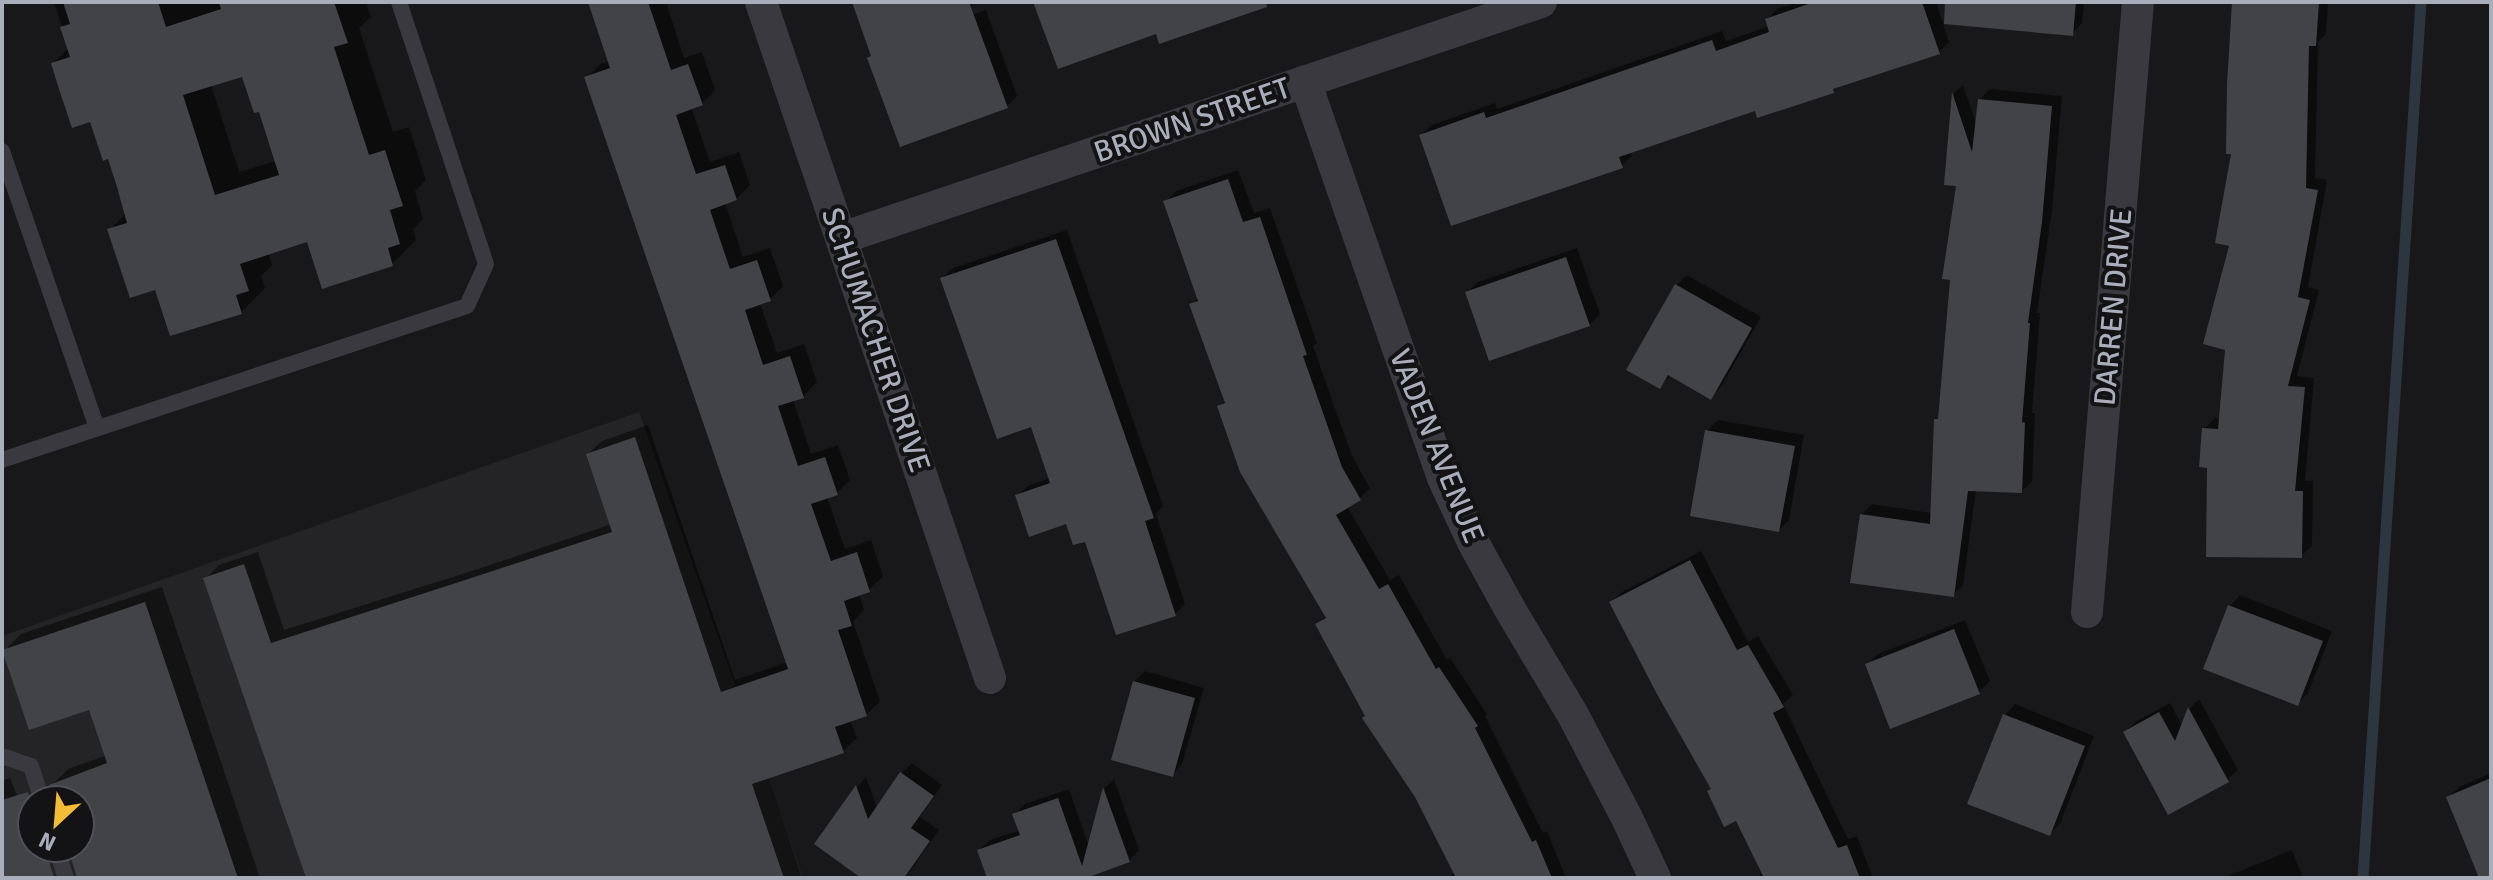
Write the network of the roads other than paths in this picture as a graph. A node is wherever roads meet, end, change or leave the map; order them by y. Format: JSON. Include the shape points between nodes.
{"nodes":[{"id":1,"x":399,"y":2,"type":"edge"},
{"id":2,"x":761,"y":2,"type":"edge"},
{"id":3,"x":1541,"y":2,"type":"edge"},
{"id":4,"x":2138,"y":2,"type":"edge"},
{"id":5,"x":1305,"y":81,"type":"junction"},
{"id":6,"x":2,"y":151,"type":"edge"},
{"id":7,"x":842,"y":238,"type":"junction"},
{"id":8,"x":97,"y":428,"type":"junction"},
{"id":9,"x":2,"y":460,"type":"edge"},
{"id":10,"x":2087,"y":612,"type":"dead end"},
{"id":11,"x":990,"y":678,"type":"dead end"},
{"id":12,"x":2,"y":758,"type":"edge"},
{"id":13,"x":37,"y":784,"type":"edge"},
{"id":14,"x":1655,"y":878,"type":"edge"}],
"edges":[{"from":1,"to":8,"type":"lane","via":[[486,264],[467,306]]},
{"from":2,"to":7,"type":"street","name":"SCHUMACHER DRIVE"},
{"from":3,"to":5,"type":"street","name":"BROWN STREET"},
{"from":4,"to":10,"type":"street","name":"DARREN DRIVE"},
{"from":5,"to":7,"type":"street","name":"BROWN STREET"},
{"from":5,"to":14,"type":"street","name":"VADEN AVENUE","via":[[1443,478]]},
{"from":6,"to":8,"type":"lane"},
{"from":7,"to":11,"type":"street","name":"SCHUMACHER DRIVE"},
{"from":8,"to":9,"type":"lane"},
{"from":12,"to":13,"type":"lane","via":[[31,766]]}]}
